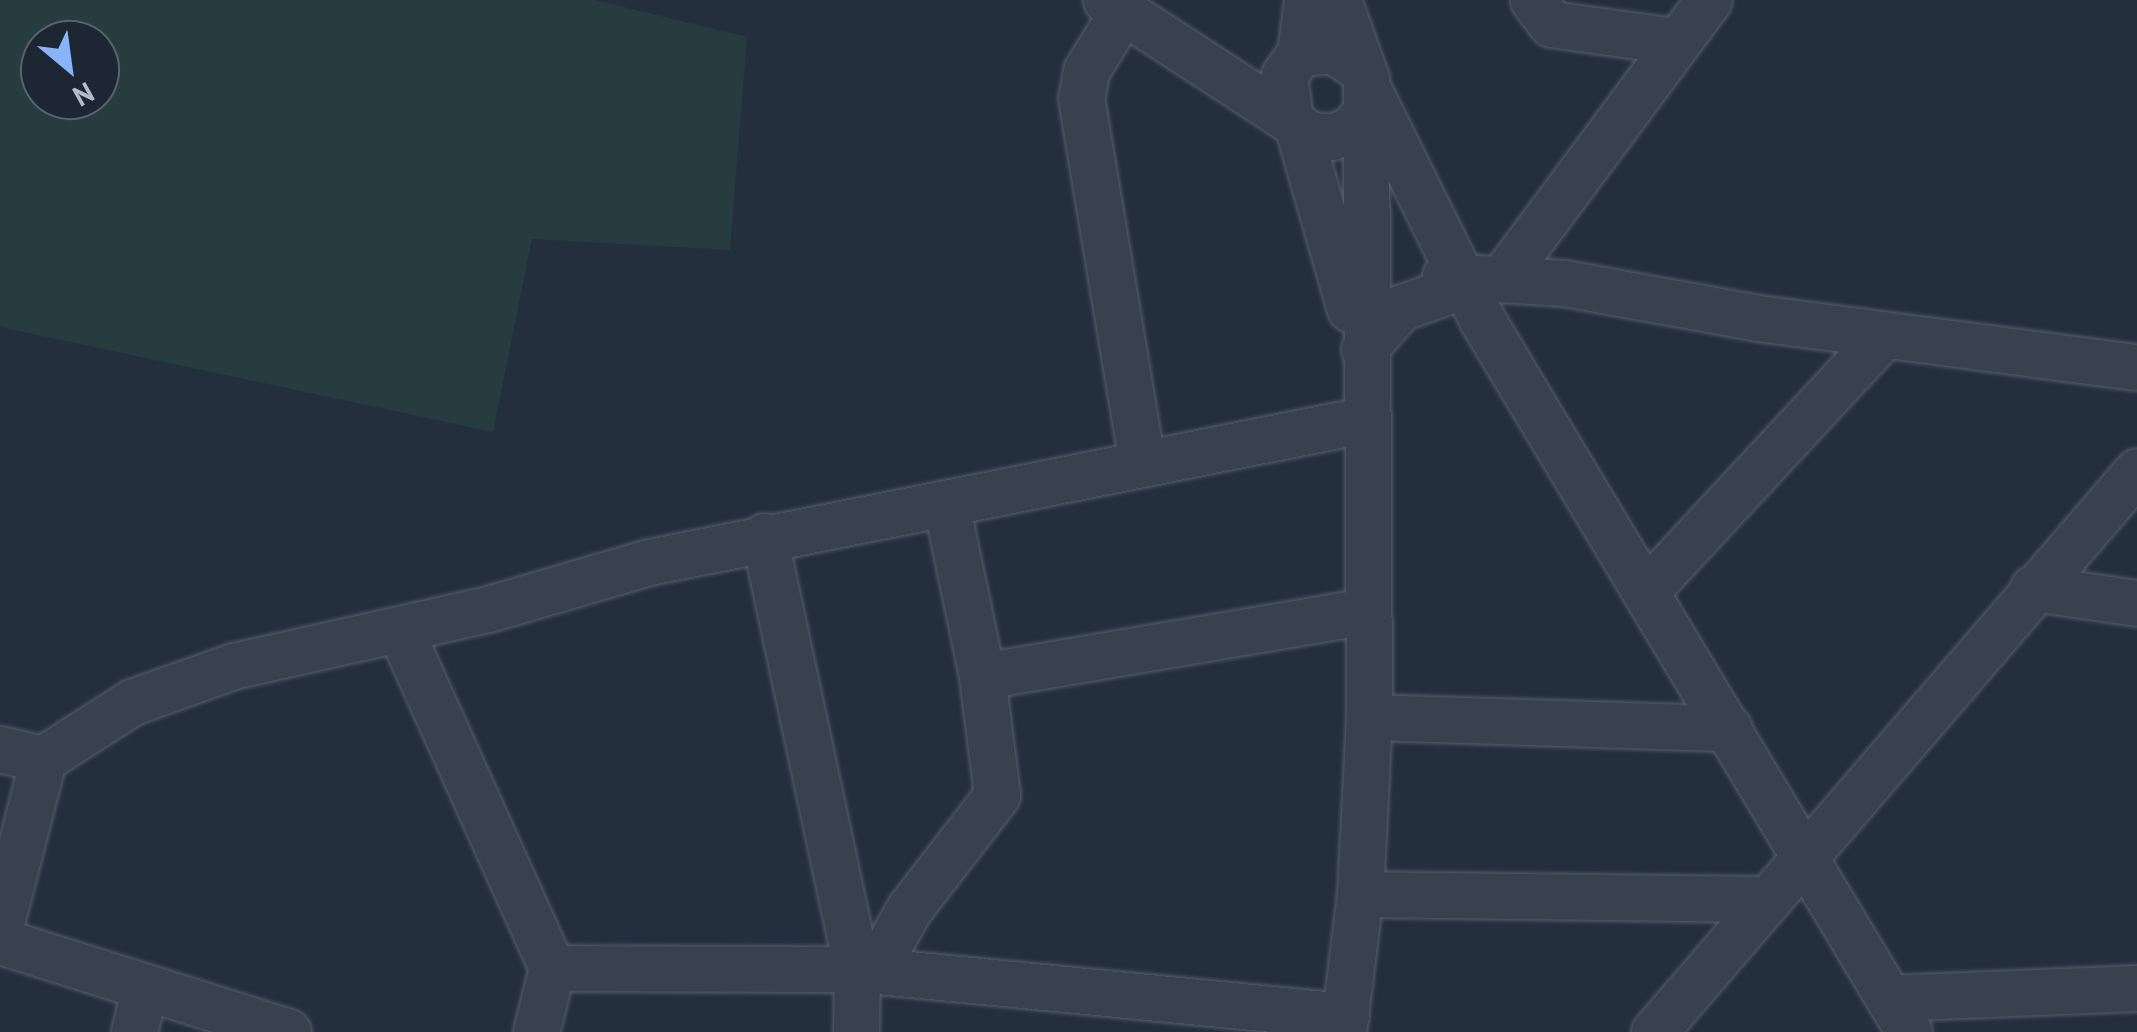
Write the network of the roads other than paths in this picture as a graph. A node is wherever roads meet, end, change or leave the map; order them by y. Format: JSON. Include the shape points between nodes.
{"nodes":[{"id":1,"x":1306,"y":0,"type":"edge"},
{"id":2,"x":1338,"y":0,"type":"edge"},
{"id":3,"x":1533,"y":0,"type":"edge"},
{"id":4,"x":1709,"y":0,"type":"edge"},
{"id":5,"x":1114,"y":6,"type":"edge"},
{"id":6,"x":1673,"y":41,"type":"junction"},
{"id":7,"x":1182,"y":50,"type":"junction"},
{"id":8,"x":1294,"y":58,"type":"junction"},
{"id":9,"x":1365,"y":90,"type":"junction"},
{"id":10,"x":1299,"y":127,"type":"junction"},
{"id":11,"x":1370,"y":193,"type":"junction"},
{"id":12,"x":1469,"y":286,"type":"junction"},
{"id":13,"x":1884,"y":336,"type":"junction"},
{"id":14,"x":1364,"y":358,"type":"junction"},
{"id":15,"x":2137,"y":367,"type":"edge"},
{"id":16,"x":1363,"y":420,"type":"junction"},
{"id":17,"x":1142,"y":464,"type":"junction"},
{"id":18,"x":2137,"y":470,"type":"edge"},
{"id":19,"x":946,"y":503,"type":"junction"},
{"id":20,"x":764,"y":536,"type":"junction"},
{"id":21,"x":2034,"y":588,"type":"junction"},
{"id":22,"x":1646,"y":590,"type":"junction"},
{"id":23,"x":2137,"y":603,"type":"edge"},
{"id":24,"x":1367,"y":611,"type":"junction"},
{"id":25,"x":400,"y":630,"type":"junction"},
{"id":26,"x":982,"y":676,"type":"junction"},
{"id":27,"x":1369,"y":717,"type":"junction"},
{"id":28,"x":1729,"y":728,"type":"junction"},
{"id":29,"x":0,"y":749,"type":"edge"},
{"id":30,"x":44,"y":759,"type":"junction"},
{"id":31,"x":1803,"y":851,"type":"junction"},
{"id":32,"x":1360,"y":894,"type":"junction"},
{"id":33,"x":1763,"y":899,"type":"junction"},
{"id":34,"x":909,"y":910,"type":"junction"},
{"id":35,"x":845,"y":911,"type":"junction"},
{"id":36,"x":0,"y":927,"type":"edge"},
{"id":37,"x":0,"y":941,"type":"edge"},
{"id":38,"x":552,"y":968,"type":"junction"},
{"id":39,"x":866,"y":970,"type":"junction"},
{"id":40,"x":145,"y":987,"type":"junction"},
{"id":41,"x":2137,"y":988,"type":"edge"},
{"id":42,"x":1899,"y":1015,"type":"edge"},
{"id":43,"x":1345,"y":1024,"type":"edge"},
{"id":44,"x":134,"y":1032,"type":"edge"},
{"id":45,"x":288,"y":1032,"type":"edge"},
{"id":46,"x":536,"y":1032,"type":"edge"},
{"id":47,"x":856,"y":1032,"type":"edge"},
{"id":48,"x":1654,"y":1032,"type":"edge"}],
"edges":[{"from":1,"to":8,"type":"street"},
{"from":2,"to":9,"type":"street"},
{"from":3,"to":6,"type":"street","via":[[1551,24]]},
{"from":4,"to":6,"type":"street"},
{"from":5,"to":7,"type":"street"},
{"from":5,"to":17,"type":"street","via":[[1081,98]]},
{"from":6,"to":12,"type":"street"},
{"from":7,"to":8,"type":"street"},
{"from":7,"to":10,"type":"street"},
{"from":8,"to":9,"type":"street","via":[[1333,50]]},
{"from":8,"to":10,"type":"street","via":[[1282,98]]},
{"from":9,"to":10,"type":"street","via":[[1342,135]]},
{"from":9,"to":11,"type":"street"},
{"from":9,"to":12,"type":"street"},
{"from":10,"to":11,"type":"street"},
{"from":10,"to":14,"type":"street"},
{"from":11,"to":12,"type":"street"},
{"from":11,"to":14,"type":"street"},
{"from":12,"to":13,"type":"street"},
{"from":12,"to":14,"type":"street","via":[[1400,308]]},
{"from":12,"to":22,"type":"street"},
{"from":13,"to":15,"type":"street"},
{"from":13,"to":22,"type":"street"},
{"from":14,"to":16,"type":"street"},
{"from":16,"to":17,"type":"street"},
{"from":16,"to":24,"type":"street"},
{"from":17,"to":19,"type":"street"},
{"from":18,"to":21,"type":"street"},
{"from":19,"to":20,"type":"street"},
{"from":19,"to":26,"type":"street"},
{"from":20,"to":25,"type":"street"},
{"from":20,"to":35,"type":"street"},
{"from":21,"to":23,"type":"street"},
{"from":21,"to":31,"type":"street"},
{"from":22,"to":28,"type":"street"},
{"from":24,"to":26,"type":"street"},
{"from":24,"to":27,"type":"street"},
{"from":25,"to":30,"type":"street","via":[[233,666],[132,702]]},
{"from":25,"to":38,"type":"street"},
{"from":26,"to":34,"type":"street","via":[[997,795]]},
{"from":27,"to":28,"type":"street"},
{"from":27,"to":32,"type":"street"},
{"from":28,"to":31,"type":"street"},
{"from":29,"to":30,"type":"street"},
{"from":30,"to":36,"type":"street"},
{"from":31,"to":33,"type":"street"},
{"from":31,"to":42,"type":"street"},
{"from":32,"to":33,"type":"street"},
{"from":32,"to":43,"type":"street"},
{"from":33,"to":48,"type":"street"},
{"from":34,"to":35,"type":"street"},
{"from":34,"to":39,"type":"street"},
{"from":35,"to":39,"type":"street"},
{"from":37,"to":40,"type":"street"},
{"from":38,"to":39,"type":"street"},
{"from":38,"to":46,"type":"street"},
{"from":39,"to":43,"type":"street"},
{"from":39,"to":47,"type":"street"},
{"from":40,"to":44,"type":"street"},
{"from":40,"to":45,"type":"street"},
{"from":41,"to":42,"type":"street"}]}
